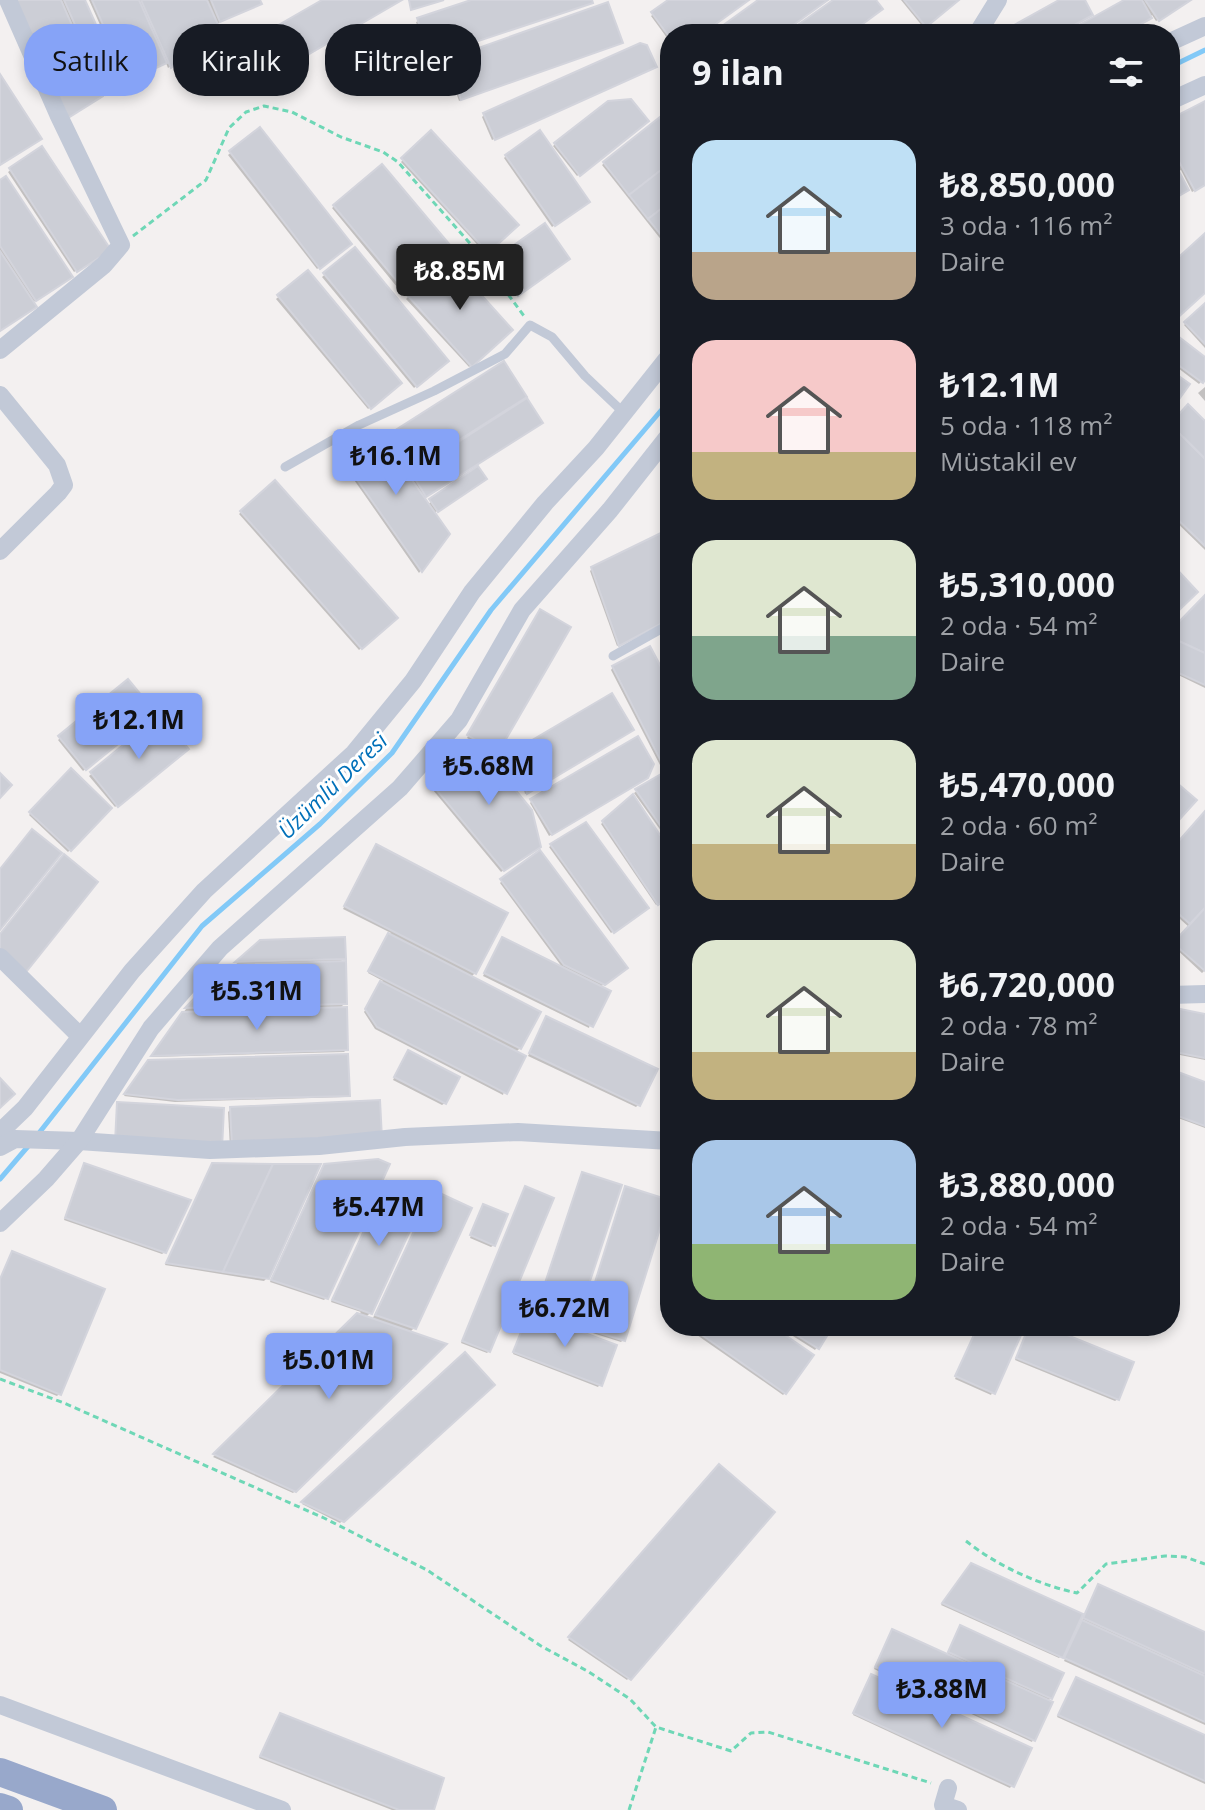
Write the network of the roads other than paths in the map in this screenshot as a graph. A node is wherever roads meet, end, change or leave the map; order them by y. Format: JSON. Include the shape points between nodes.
{"nodes":[{"id":1,"x":8,"y":0,"type":"edge"},
{"id":2,"x":998,"y":0,"type":"edge"},
{"id":3,"x":983,"y":24,"type":"edge"},
{"id":4,"x":1205,"y":26,"type":"edge"},
{"id":5,"x":1180,"y":37,"type":"edge"},
{"id":6,"x":1205,"y":85,"type":"edge"},
{"id":7,"x":1180,"y":96,"type":"edge"},
{"id":8,"x":0,"y":350,"type":"edge"},
{"id":9,"x":660,"y":368,"type":"edge"},
{"id":10,"x":0,"y":395,"type":"edge"},
{"id":11,"x":624,"y":413,"type":"junction"},
{"id":12,"x":660,"y":447,"type":"edge"},
{"id":13,"x":285,"y":467,"type":"dead end"},
{"id":14,"x":0,"y":551,"type":"edge"},
{"id":15,"x":660,"y":630,"type":"edge"},
{"id":16,"x":613,"y":656,"type":"dead end"},
{"id":17,"x":0,"y":957,"type":"edge"},
{"id":18,"x":1205,"y":994,"type":"edge"},
{"id":19,"x":1180,"y":995,"type":"edge"},
{"id":20,"x":80,"y":1036,"type":"junction"},
{"id":21,"x":0,"y":1132,"type":"edge"},
{"id":22,"x":660,"y":1140,"type":"edge"},
{"id":23,"x":79,"y":1141,"type":"junction"},
{"id":24,"x":0,"y":1147,"type":"edge"},
{"id":25,"x":0,"y":1223,"type":"edge"},
{"id":26,"x":0,"y":1705,"type":"edge"},
{"id":27,"x":0,"y":1772,"type":"edge"},
{"id":28,"x":948,"y":1788,"type":"road end"},
{"id":29,"x":0,"y":1807,"type":"edge"},
{"id":30,"x":9,"y":1810,"type":"edge"},
{"id":31,"x":103,"y":1810,"type":"edge"},
{"id":32,"x":282,"y":1810,"type":"edge"},
{"id":33,"x":958,"y":1810,"type":"edge"}],
"edges":[{"from":1,"to":8,"type":"street","via":[[121,245]]},
{"from":2,"to":3,"type":"street"},
{"from":4,"to":5,"type":"street"},
{"from":6,"to":7,"type":"street"},
{"from":9,"to":11,"type":"street"},
{"from":10,"to":14,"type":"street","via":[[57,465],[64,485]]},
{"from":11,"to":13,"type":"lane","via":[[552,337],[530,325],[505,354]]},
{"from":11,"to":20,"type":"street","via":[[472,592],[413,681],[354,753],[204,891]]},
{"from":12,"to":23,"type":"street","via":[[522,610],[459,720],[400,788],[220,948],[151,1028]]},
{"from":15,"to":16,"type":"lane"},
{"from":17,"to":20,"type":"street"},
{"from":18,"to":19,"type":"street"},
{"from":20,"to":21,"type":"street"},
{"from":22,"to":23,"type":"street","via":[[518,1132],[210,1150]]},
{"from":23,"to":24,"type":"street","via":[[15,1139]]},
{"from":23,"to":25,"type":"street"},
{"from":26,"to":32,"type":"street"},
{"from":27,"to":31,"type":"highway"},
{"from":28,"to":33,"type":"street","via":[[943,1805]]},
{"from":29,"to":30,"type":"highway"}]}
